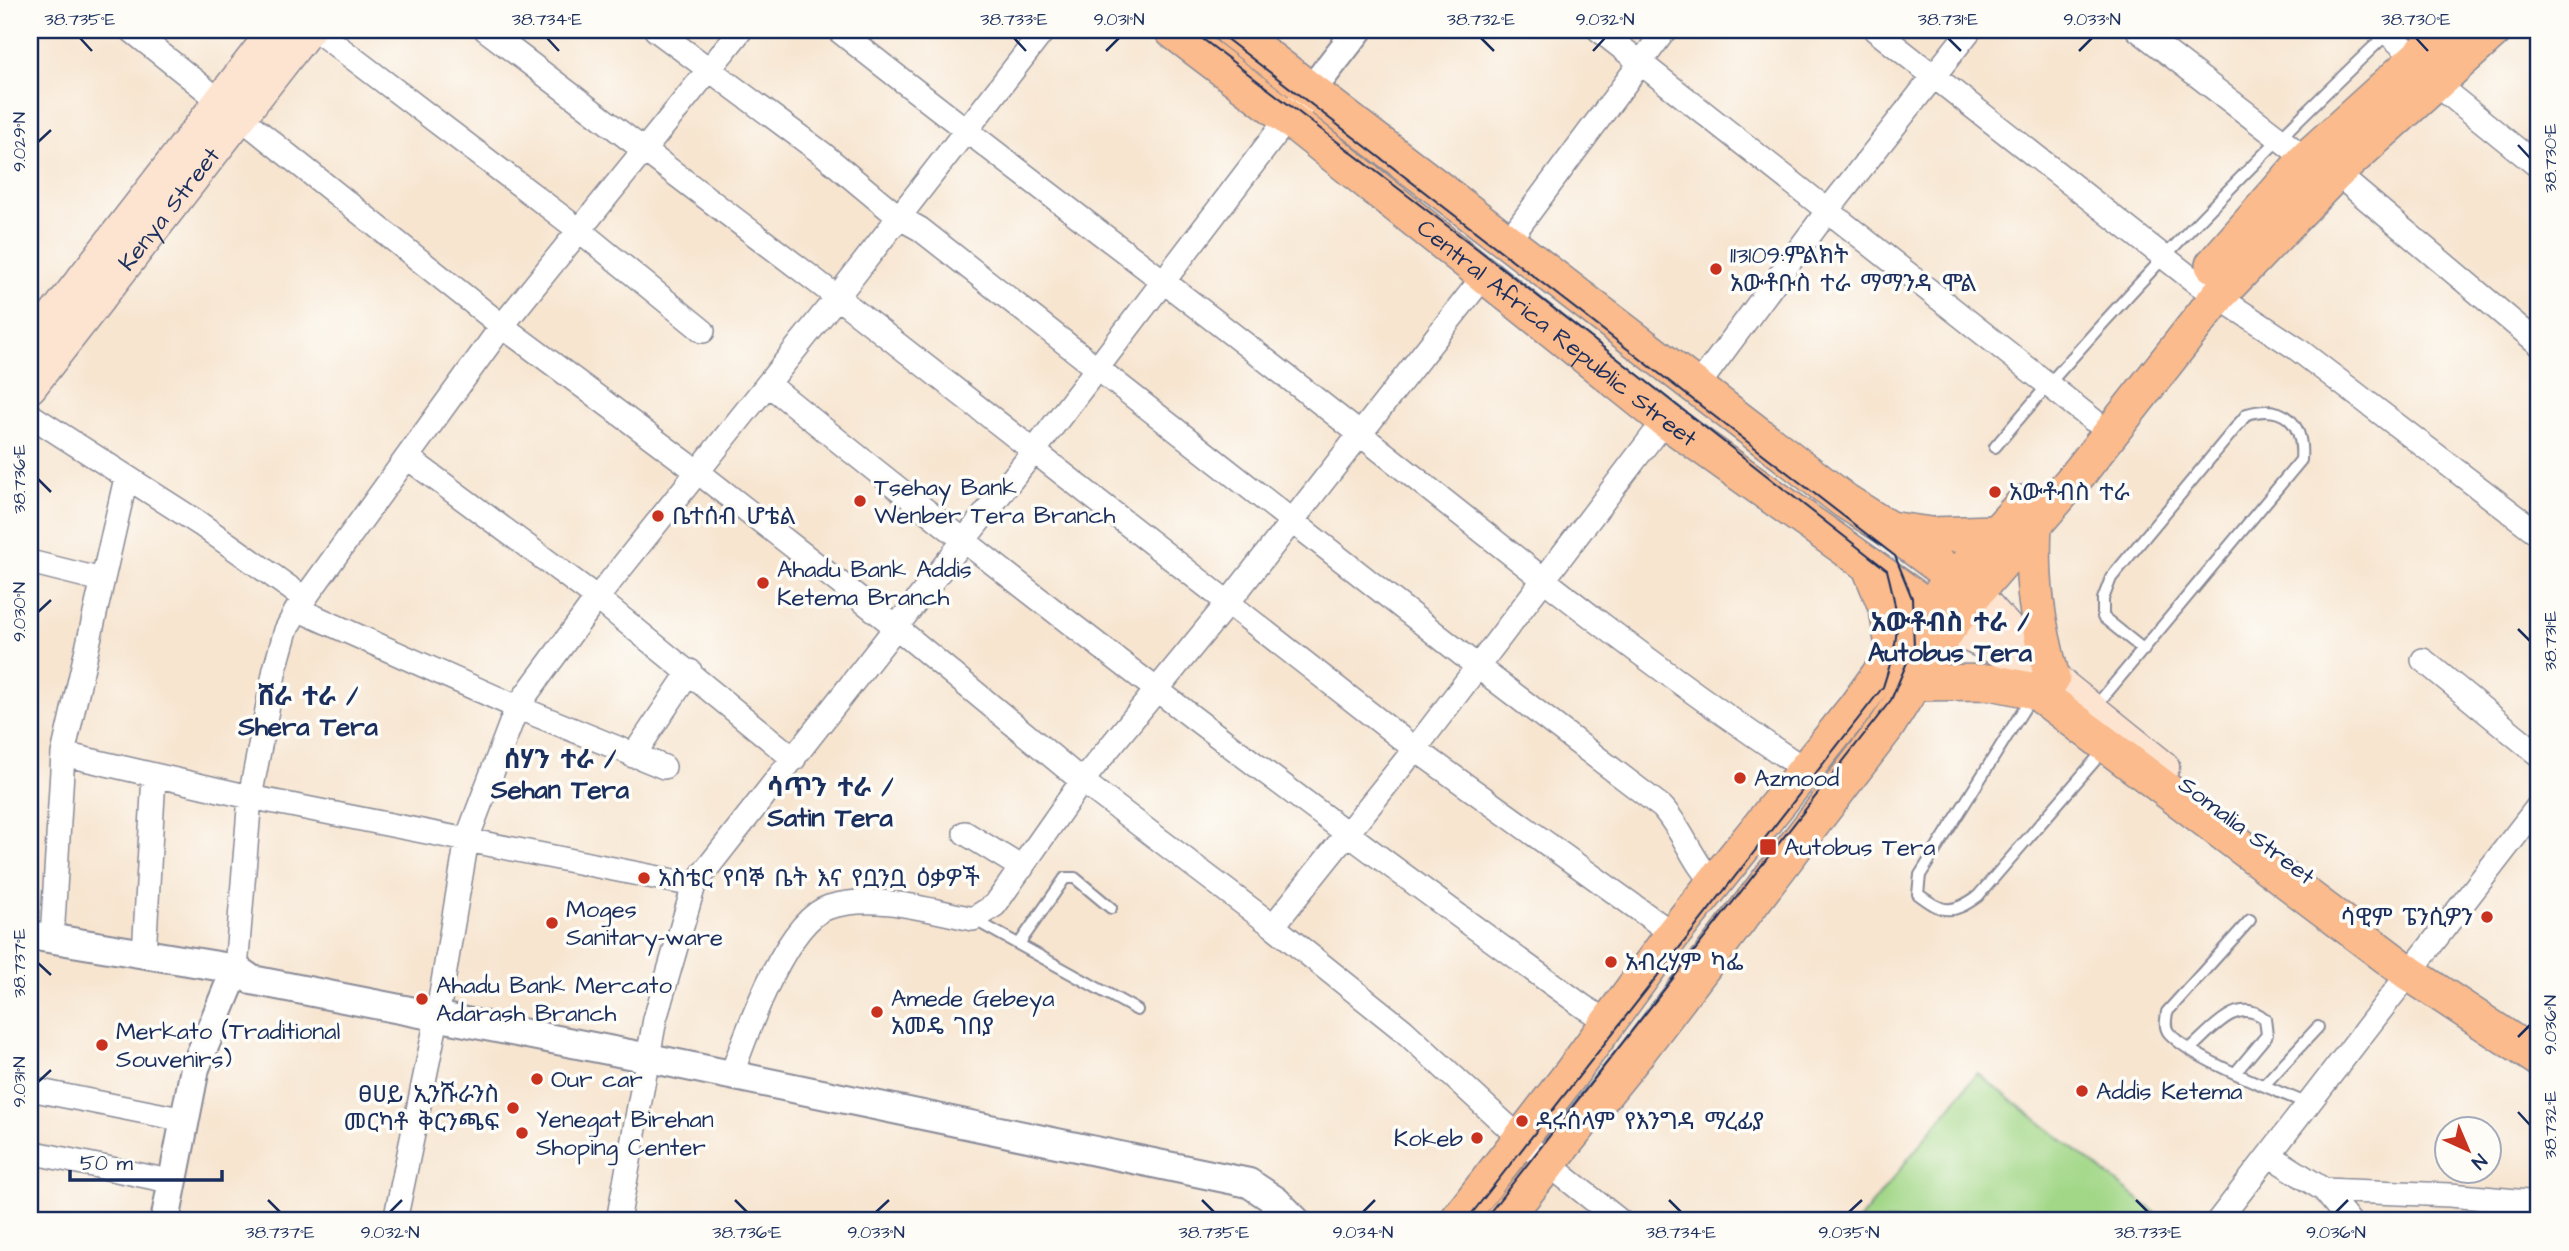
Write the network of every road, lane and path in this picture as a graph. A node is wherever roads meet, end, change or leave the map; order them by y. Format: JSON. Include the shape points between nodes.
{"nodes":[{"id":1,"x":131,"y":30,"type":"edge"},
{"id":2,"x":275,"y":30,"type":"edge"},
{"id":3,"x":307,"y":30,"type":"edge"},
{"id":4,"x":316,"y":30,"type":"edge"},
{"id":5,"x":486,"y":30,"type":"edge"},
{"id":6,"x":656,"y":30,"type":"edge"},
{"id":7,"x":741,"y":30,"type":"edge"},
{"id":8,"x":838,"y":30,"type":"edge"},
{"id":9,"x":1044,"y":30,"type":"edge"},
{"id":10,"x":1172,"y":30,"type":"edge"},
{"id":11,"x":1232,"y":30,"type":"edge"},
{"id":12,"x":1358,"y":30,"type":"edge"},
{"id":13,"x":1600,"y":30,"type":"edge"},
{"id":14,"x":1665,"y":30,"type":"edge"},
{"id":15,"x":1875,"y":30,"type":"edge"},
{"id":16,"x":1970,"y":30,"type":"edge"},
{"id":17,"x":2138,"y":30,"type":"edge"},
{"id":18,"x":2448,"y":30,"type":"edge"},
{"id":19,"x":2495,"y":30,"type":"edge"},
{"id":20,"x":2388,"y":31,"type":"edge"},
{"id":21,"x":1641,"y":60,"type":"junction"},
{"id":22,"x":710,"y":70,"type":"junction"},
{"id":23,"x":2425,"y":70,"type":"junction"},
{"id":24,"x":1935,"y":76,"type":"junction"},
{"id":25,"x":1312,"y":90,"type":"junction"},
{"id":26,"x":229,"y":109,"type":"junction"},
{"id":27,"x":1288,"y":118,"type":"junction"},
{"id":28,"x":966,"y":132,"type":"junction"},
{"id":29,"x":2278,"y":138,"type":"junction"},
{"id":30,"x":645,"y":149,"type":"junction"},
{"id":31,"x":2321,"y":166,"type":"junction"},
{"id":32,"x":2539,"y":167,"type":"edge"},
{"id":33,"x":1829,"y":209,"type":"junction"},
{"id":34,"x":900,"y":218,"type":"junction"},
{"id":35,"x":579,"y":230,"type":"junction"},
{"id":36,"x":1508,"y":241,"type":"junction"},
{"id":37,"x":2165,"y":256,"type":"junction"},
{"id":38,"x":1484,"y":276,"type":"junction"},
{"id":39,"x":1163,"y":279,"type":"junction"},
{"id":40,"x":2207,"y":289,"type":"junction"},
{"id":41,"x":838,"y":298,"type":"junction"},
{"id":42,"x":502,"y":326,"type":"junction"},
{"id":43,"x":703,"y":331,"type":"dead end"},
{"id":44,"x":2539,"y":344,"type":"edge"},
{"id":45,"x":30,"y":347,"type":"edge"},
{"id":46,"x":1096,"y":370,"type":"junction"},
{"id":47,"x":768,"y":384,"type":"junction"},
{"id":48,"x":2048,"y":384,"type":"junction"},
{"id":49,"x":30,"y":387,"type":"edge"},
{"id":50,"x":1697,"y":387,"type":"junction"},
{"id":51,"x":30,"y":415,"type":"edge"},
{"id":52,"x":2093,"y":420,"type":"junction"},
{"id":53,"x":1665,"y":421,"type":"junction"},
{"id":54,"x":1360,"y":434,"type":"junction"},
{"id":55,"x":1995,"y":447,"type":"dead end"},
{"id":56,"x":1034,"y":451,"type":"junction"},
{"id":57,"x":408,"y":458,"type":"junction"},
{"id":58,"x":698,"y":472,"type":"junction"},
{"id":59,"x":126,"y":478,"type":"junction"},
{"id":60,"x":1293,"y":520,"type":"junction"},
{"id":61,"x":2034,"y":524,"type":"junction"},
{"id":62,"x":1889,"y":529,"type":"junction"},
{"id":63,"x":1994,"y":533,"type":"junction"},
{"id":64,"x":2539,"y":534,"type":"edge"},
{"id":65,"x":962,"y":541,"type":"junction"},
{"id":66,"x":30,"y":562,"type":"edge"},
{"id":67,"x":1869,"y":565,"type":"junction"},
{"id":68,"x":102,"y":580,"type":"junction"},
{"id":69,"x":1545,"y":580,"type":"junction"},
{"id":70,"x":1963,"y":586,"type":"junction"},
{"id":71,"x":597,"y":598,"type":"junction"},
{"id":72,"x":301,"y":603,"type":"junction"},
{"id":73,"x":1227,"y":604,"type":"junction"},
{"id":74,"x":1939,"y":617,"type":"junction"},
{"id":75,"x":896,"y":627,"type":"junction"},
{"id":76,"x":2144,"y":650,"type":"junction"},
{"id":77,"x":1894,"y":653,"type":"junction"},
{"id":78,"x":2423,"y":660,"type":"dead end"},
{"id":79,"x":1478,"y":667,"type":"junction"},
{"id":80,"x":690,"y":671,"type":"junction"},
{"id":81,"x":2043,"y":679,"type":"junction"},
{"id":82,"x":1914,"y":683,"type":"junction"},
{"id":83,"x":1154,"y":690,"type":"junction"},
{"id":84,"x":517,"y":707,"type":"junction"},
{"id":85,"x":2092,"y":711,"type":"junction"},
{"id":86,"x":2108,"y":745,"type":"junction"},
{"id":87,"x":1415,"y":750,"type":"junction"},
{"id":88,"x":63,"y":754,"type":"junction"},
{"id":89,"x":2539,"y":755,"type":"edge"},
{"id":90,"x":633,"y":756,"type":"junction"},
{"id":91,"x":794,"y":759,"type":"junction"},
{"id":92,"x":664,"y":767,"type":"dead end"},
{"id":93,"x":1806,"y":770,"type":"junction"},
{"id":94,"x":154,"y":776,"type":"junction"},
{"id":95,"x":1082,"y":781,"type":"junction"},
{"id":96,"x":250,"y":797,"type":"junction"},
{"id":97,"x":2539,"y":805,"type":"edge"},
{"id":98,"x":965,"y":833,"type":"dead end"},
{"id":99,"x":1347,"y":836,"type":"junction"},
{"id":100,"x":467,"y":839,"type":"junction"},
{"id":101,"x":1021,"y":868,"type":"junction"},
{"id":102,"x":1714,"y":884,"type":"junction"},
{"id":103,"x":694,"y":885,"type":"junction"},
{"id":104,"x":1111,"y":908,"type":"dead end"},
{"id":105,"x":973,"y":919,"type":"junction"},
{"id":106,"x":2250,"y":920,"type":"dead end"},
{"id":107,"x":1273,"y":926,"type":"junction"},
{"id":108,"x":1673,"y":934,"type":"junction"},
{"id":109,"x":41,"y":937,"type":"edge"},
{"id":110,"x":1018,"y":944,"type":"junction"},
{"id":111,"x":144,"y":955,"type":"junction"},
{"id":112,"x":2414,"y":966,"type":"junction"},
{"id":113,"x":236,"y":969,"type":"junction"},
{"id":114,"x":1137,"y":1010,"type":"dead end"},
{"id":115,"x":438,"y":1018,"type":"junction"},
{"id":116,"x":1610,"y":1023,"type":"junction"},
{"id":117,"x":2318,"y":1027,"type":"dead end"},
{"id":118,"x":2539,"y":1043,"type":"edge"},
{"id":119,"x":2191,"y":1048,"type":"junction"},
{"id":120,"x":649,"y":1058,"type":"junction"},
{"id":121,"x":2539,"y":1059,"type":"edge"},
{"id":122,"x":2236,"y":1072,"type":"junction"},
{"id":123,"x":731,"y":1076,"type":"junction"},
{"id":124,"x":2264,"y":1084,"type":"junction"},
{"id":125,"x":30,"y":1089,"type":"edge"},
{"id":126,"x":2308,"y":1104,"type":"junction"},
{"id":127,"x":185,"y":1121,"type":"junction"},
{"id":128,"x":1522,"y":1137,"type":"junction"},
{"id":129,"x":30,"y":1152,"type":"edge"},
{"id":130,"x":2269,"y":1155,"type":"junction"},
{"id":131,"x":1547,"y":1163,"type":"junction"},
{"id":132,"x":174,"y":1182,"type":"junction"},
{"id":133,"x":2324,"y":1190,"type":"junction"},
{"id":134,"x":2539,"y":1203,"type":"edge"},
{"id":135,"x":165,"y":1221,"type":"edge"},
{"id":136,"x":395,"y":1221,"type":"edge"},
{"id":137,"x":618,"y":1221,"type":"edge"},
{"id":138,"x":1296,"y":1221,"type":"edge"},
{"id":139,"x":1457,"y":1221,"type":"edge"},
{"id":140,"x":1502,"y":1221,"type":"edge"},
{"id":141,"x":1620,"y":1221,"type":"edge"},
{"id":142,"x":2218,"y":1221,"type":"edge"},
{"id":143,"x":2348,"y":1221,"type":"edge"}],
"edges":[{"from":1,"to":26,"type":"street"},
{"from":2,"to":26,"type":"main road"},
{"from":3,"to":26,"type":"main road","name":"Kenya Street"},
{"from":4,"to":35,"type":"street"},
{"from":5,"to":30,"type":"street"},
{"from":6,"to":22,"type":"street"},
{"from":7,"to":22,"type":"street"},
{"from":8,"to":28,"type":"street"},
{"from":9,"to":28,"type":"street"},
{"from":10,"to":27,"type":"main road","name":"Central Africa Republic Street"},
{"from":11,"to":25,"type":"main road","name":"Central Africa Republic Street"},
{"from":12,"to":25,"type":"street"},
{"from":13,"to":21,"type":"street"},
{"from":14,"to":21,"type":"street"},
{"from":15,"to":24,"type":"street"},
{"from":16,"to":24,"type":"street"},
{"from":17,"to":29,"type":"street"},
{"from":18,"to":23,"type":"main road"},
{"from":19,"to":23,"type":"main road"},
{"from":20,"to":23,"type":"street"},
{"from":20,"to":29,"type":"lane"},
{"from":21,"to":33,"type":"street"},
{"from":21,"to":36,"type":"street"},
{"from":22,"to":30,"type":"street"},
{"from":22,"to":34,"type":"street"},
{"from":23,"to":31,"type":"main road"},
{"from":23,"to":32,"type":"street"},
{"from":24,"to":33,"type":"street"},
{"from":24,"to":37,"type":"street"},
{"from":25,"to":27,"type":"street"},
{"from":25,"to":36,"type":"main road","name":"Central Africa Republic Street"},
{"from":26,"to":42,"type":"street"},
{"from":26,"to":45,"type":"main road"},
{"from":26,"to":49,"type":"main road","name":"Kenya Street"},
{"from":27,"to":38,"type":"main road","name":"Central Africa Republic Street"},
{"from":27,"to":39,"type":"street"},
{"from":28,"to":34,"type":"street"},
{"from":28,"to":39,"type":"street"},
{"from":29,"to":31,"type":"street"},
{"from":29,"to":37,"type":"lane"},
{"from":30,"to":35,"type":"street"},
{"from":30,"to":41,"type":"street"},
{"from":31,"to":40,"type":"main road"},
{"from":31,"to":44,"type":"street"},
{"from":33,"to":48,"type":"street"},
{"from":33,"to":50,"type":"street"},
{"from":34,"to":41,"type":"street"},
{"from":34,"to":46,"type":"street","via":[[920,229]]},
{"from":35,"to":42,"type":"street"},
{"from":35,"to":43,"type":"street"},
{"from":36,"to":50,"type":"main road","name":"Central Africa Republic Street"},
{"from":37,"to":40,"type":"street"},
{"from":37,"to":48,"type":"lane"},
{"from":38,"to":53,"type":"main road","name":"Central Africa Republic Street"},
{"from":38,"to":54,"type":"street"},
{"from":39,"to":46,"type":"street"},
{"from":39,"to":54,"type":"street"},
{"from":40,"to":52,"type":"main road"},
{"from":40,"to":61,"type":"main road","via":[[2106,441]]},
{"from":40,"to":64,"type":"street","via":[[2296,348]]},
{"from":41,"to":47,"type":"street"},
{"from":41,"to":56,"type":"street"},
{"from":42,"to":57,"type":"street"},
{"from":42,"to":58,"type":"street"},
{"from":46,"to":56,"type":"street"},
{"from":46,"to":60,"type":"street"},
{"from":47,"to":58,"type":"street"},
{"from":47,"to":65,"type":"street"},
{"from":48,"to":52,"type":"street"},
{"from":48,"to":55,"type":"lane"},
{"from":50,"to":62,"type":"main road","name":"Central Africa Republic Street","via":[[1845,501]]},
{"from":51,"to":59,"type":"street"},
{"from":52,"to":63,"type":"main road"},
{"from":53,"to":67,"type":"main road","name":"Central Africa Republic Street"},
{"from":53,"to":69,"type":"street"},
{"from":54,"to":60,"type":"street"},
{"from":54,"to":69,"type":"street"},
{"from":56,"to":65,"type":"street"},
{"from":56,"to":73,"type":"street"},
{"from":57,"to":71,"type":"street"},
{"from":57,"to":72,"type":"street"},
{"from":58,"to":71,"type":"street"},
{"from":58,"to":75,"type":"street"},
{"from":59,"to":68,"type":"street"},
{"from":59,"to":72,"type":"street","via":[[200,524]]},
{"from":60,"to":73,"type":"street"},
{"from":60,"to":79,"type":"street"},
{"from":61,"to":70,"type":"main road"},
{"from":61,"to":81,"type":"main road","via":[[2032,563]]},
{"from":62,"to":63,"type":"main road","via":[[1930,535]]},
{"from":62,"to":70,"type":"main road","name":"Central Africa Republic Street"},
{"from":63,"to":70,"type":"main road"},
{"from":65,"to":75,"type":"street"},
{"from":65,"to":83,"type":"street"},
{"from":66,"to":68,"type":"street"},
{"from":67,"to":74,"type":"main road","name":"Central Africa Republic Street"},
{"from":67,"to":77,"type":"main road","via":[[1887,609]]},
{"from":68,"to":88,"type":"street"},
{"from":69,"to":79,"type":"street"},
{"from":69,"to":93,"type":"street","via":[[1749,733]]},
{"from":70,"to":74,"type":"main road"},
{"from":70,"to":81,"type":"main road","name":"Somalia Street"},
{"from":71,"to":80,"type":"street"},
{"from":71,"to":84,"type":"street"},
{"from":72,"to":84,"type":"street"},
{"from":72,"to":96,"type":"street","via":[[286,630],[275,668]]},
{"from":73,"to":83,"type":"street"},
{"from":73,"to":87,"type":"street"},
{"from":74,"to":77,"type":"main road"},
{"from":74,"to":81,"type":"main road"},
{"from":74,"to":82,"type":"main road"},
{"from":75,"to":91,"type":"street"},
{"from":75,"to":95,"type":"street"},
{"from":76,"to":76,"type":"lane","via":[[2301,460],[2300,432],[2289,419],[2274,411],[2247,414],[2111,578],[2103,599],[2103,617]]},
{"from":76,"to":85,"type":"lane"},
{"from":77,"to":93,"type":"main road"},
{"from":78,"to":89,"type":"street"},
{"from":79,"to":87,"type":"street"},
{"from":79,"to":102,"type":"street","via":[[1662,807]]},
{"from":80,"to":90,"type":"street"},
{"from":80,"to":91,"type":"street"},
{"from":81,"to":82,"type":"main road"},
{"from":81,"to":85,"type":"main road","name":"Somalia Street"},
{"from":81,"to":86,"type":"main road"},
{"from":81,"to":86,"type":"lane","via":[[1920,875],[1918,894],[1935,907],[1955,909],[1978,896]]},
{"from":82,"to":131,"type":"main road","via":[[1888,726]]},
{"from":83,"to":95,"type":"street"},
{"from":83,"to":99,"type":"street"},
{"from":84,"to":90,"type":"street"},
{"from":84,"to":100,"type":"street"},
{"from":85,"to":112,"type":"main road","name":"Somalia Street"},
{"from":86,"to":112,"type":"main road"},
{"from":87,"to":99,"type":"street"},
{"from":87,"to":108,"type":"street"},
{"from":88,"to":94,"type":"street"},
{"from":88,"to":109,"type":"street"},
{"from":90,"to":92,"type":"street"},
{"from":91,"to":103,"type":"street"},
{"from":93,"to":102,"type":"main road"},
{"from":94,"to":96,"type":"street"},
{"from":94,"to":111,"type":"street"},
{"from":95,"to":101,"type":"street"},
{"from":95,"to":107,"type":"street"},
{"from":96,"to":100,"type":"street"},
{"from":96,"to":113,"type":"street"},
{"from":97,"to":112,"type":"street"},
{"from":98,"to":101,"type":"street"},
{"from":99,"to":107,"type":"street"},
{"from":99,"to":116,"type":"street"},
{"from":100,"to":103,"type":"street"},
{"from":100,"to":115,"type":"street"},
{"from":101,"to":105,"type":"street","via":[[995,905]]},
{"from":102,"to":108,"type":"main road"},
{"from":103,"to":120,"type":"street","via":[[654,1019]]},
{"from":104,"to":110,"type":"lane","via":[[1075,878],[1065,878]]},
{"from":105,"to":110,"type":"lane"},
{"from":105,"to":123,"type":"street","via":[[894,904],[859,903],[828,907],[814,915],[772,974]]},
{"from":106,"to":119,"type":"lane","via":[[2167,1012],[2169,1033]]},
{"from":107,"to":128,"type":"street","via":[[1413,1039]]},
{"from":108,"to":116,"type":"main road"},
{"from":109,"to":111,"type":"street"},
{"from":110,"to":114,"type":"lane"},
{"from":111,"to":113,"type":"street"},
{"from":112,"to":118,"type":"main road","name":"Somalia Street"},
{"from":112,"to":121,"type":"main road"},
{"from":112,"to":126,"type":"street"},
{"from":113,"to":115,"type":"street","via":[[252,980]]},
{"from":113,"to":127,"type":"street","via":[[195,1068]]},
{"from":115,"to":120,"type":"street"},
{"from":115,"to":136,"type":"street"},
{"from":116,"to":128,"type":"main road"},
{"from":117,"to":124,"type":"lane"},
{"from":119,"to":122,"type":"lane"},
{"from":119,"to":122,"type":"lane","via":[[2233,1012],[2262,1016],[2267,1035]]},
{"from":120,"to":123,"type":"street"},
{"from":120,"to":137,"type":"street"},
{"from":122,"to":124,"type":"lane"},
{"from":123,"to":138,"type":"street","via":[[1249,1183]]},
{"from":124,"to":126,"type":"lane"},
{"from":125,"to":127,"type":"street"},
{"from":126,"to":130,"type":"street"},
{"from":127,"to":132,"type":"street"},
{"from":128,"to":131,"type":"street"},
{"from":128,"to":139,"type":"main road"},
{"from":129,"to":132,"type":"street"},
{"from":130,"to":133,"type":"street"},
{"from":130,"to":142,"type":"street"},
{"from":131,"to":140,"type":"main road"},
{"from":131,"to":141,"type":"street"},
{"from":132,"to":135,"type":"street"},
{"from":133,"to":134,"type":"street"},
{"from":133,"to":143,"type":"street"}]}
